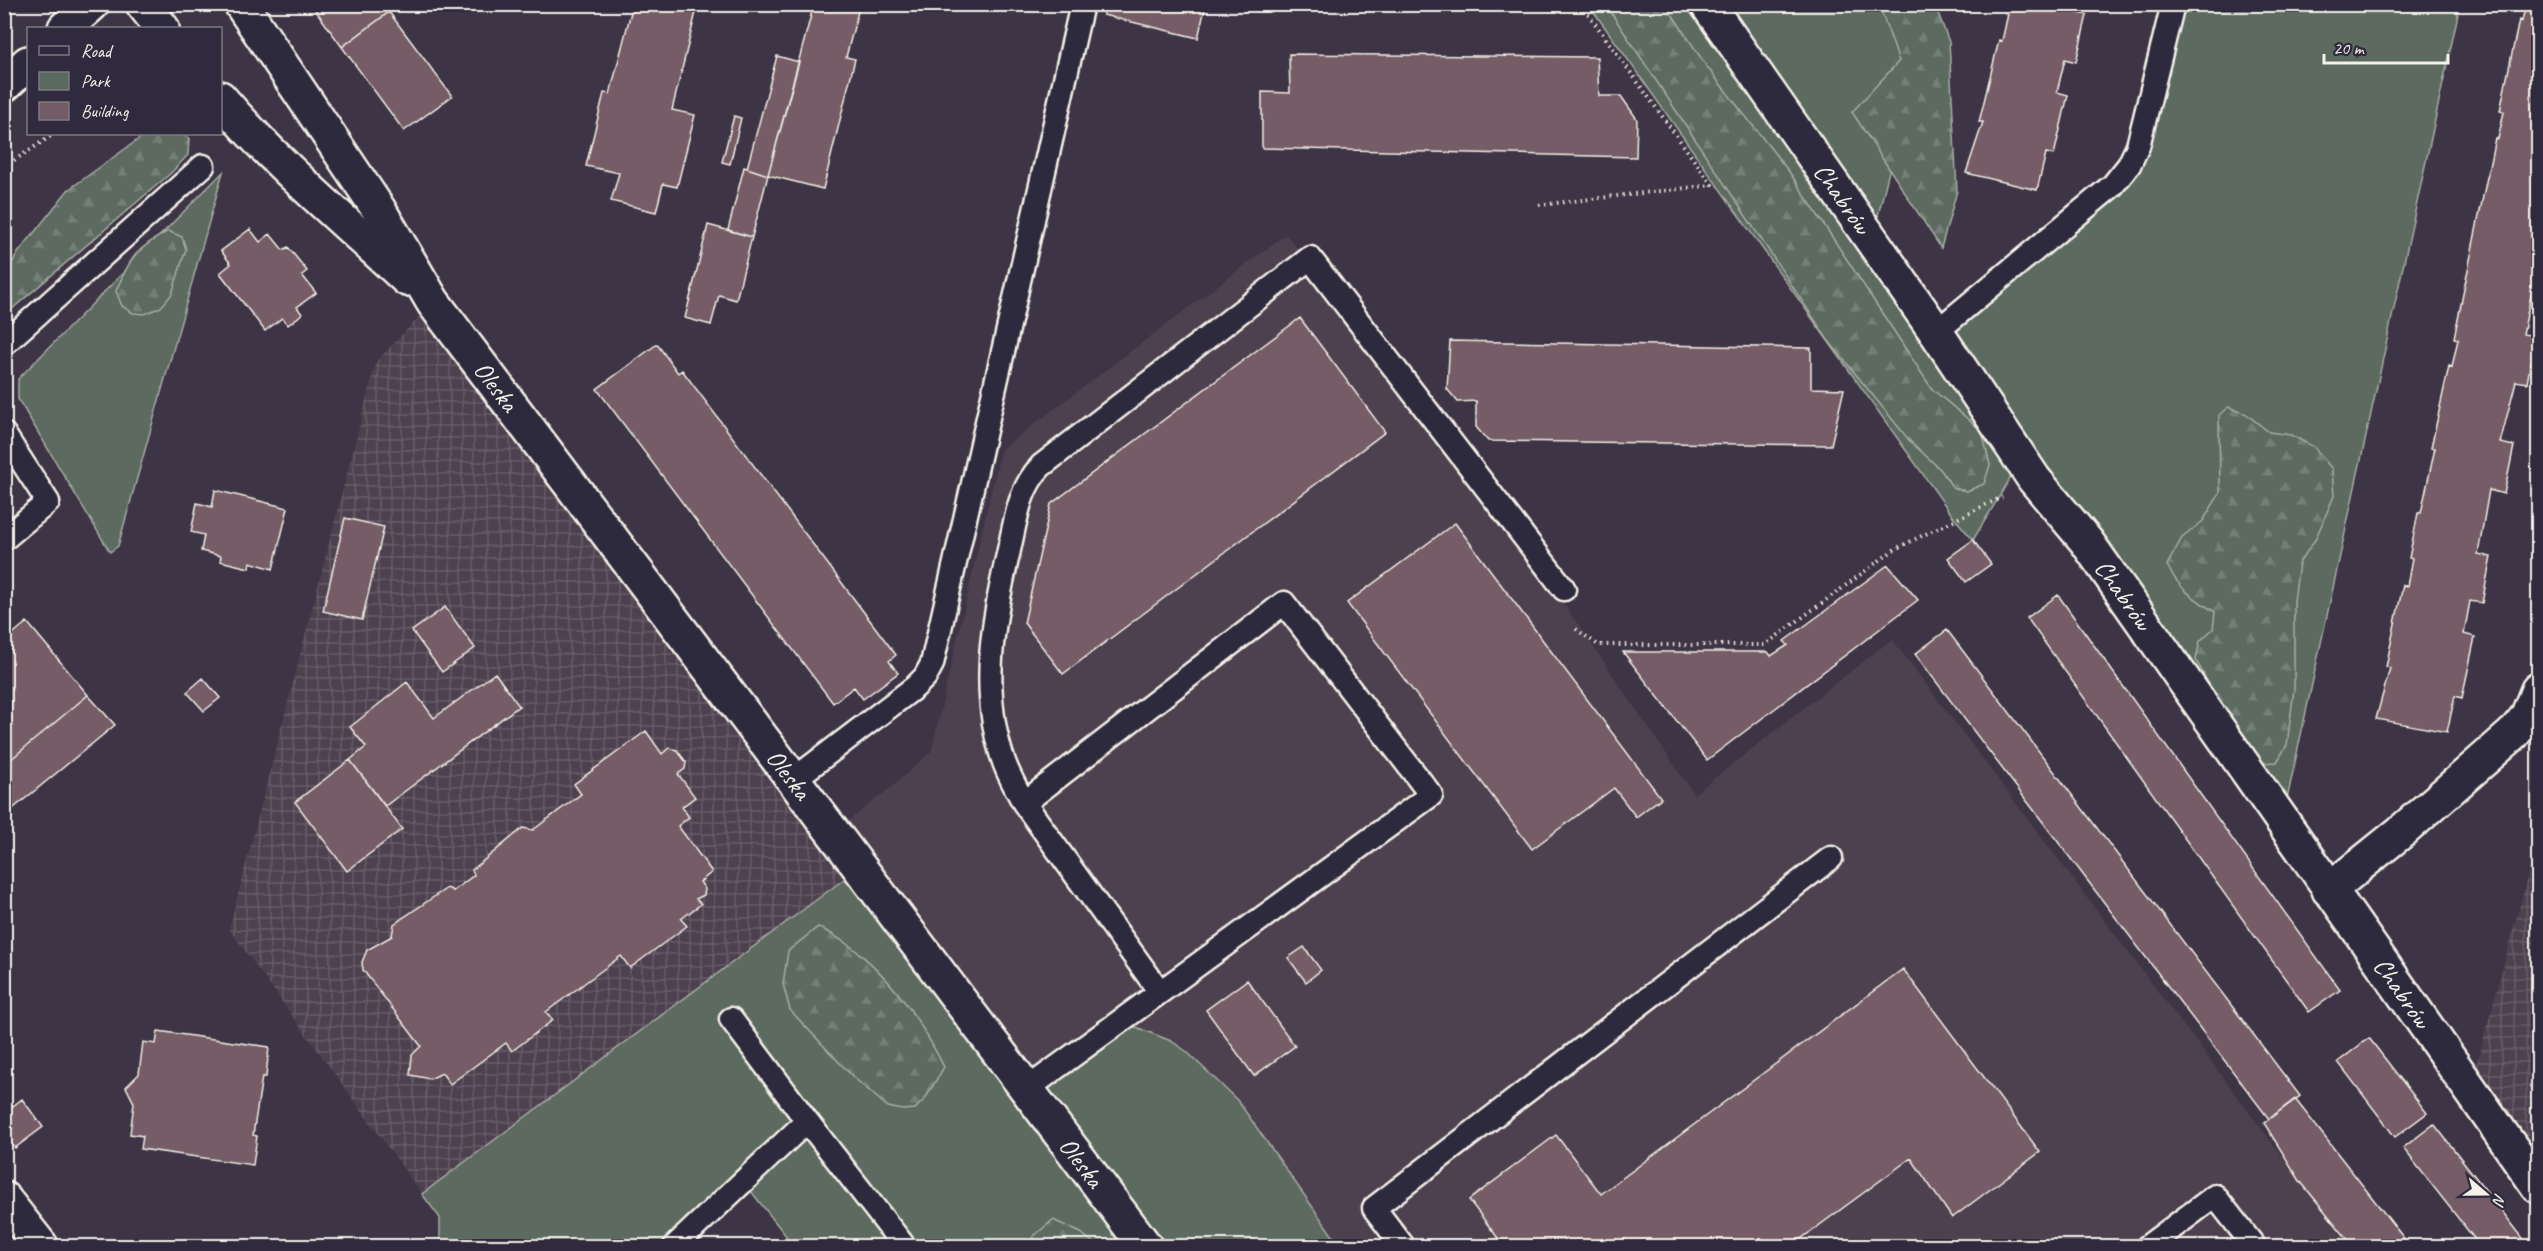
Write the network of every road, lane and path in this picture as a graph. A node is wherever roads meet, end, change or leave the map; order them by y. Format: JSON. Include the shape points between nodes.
{"nodes":[{"id":1,"x":92,"y":4,"type":"edge"},
{"id":2,"x":143,"y":4,"type":"edge"},
{"id":3,"x":241,"y":4,"type":"edge"},
{"id":4,"x":1082,"y":4,"type":"edge"},
{"id":5,"x":1581,"y":4,"type":"edge"},
{"id":6,"x":1707,"y":4,"type":"edge"},
{"id":7,"x":2174,"y":4,"type":"edge"},
{"id":8,"x":66,"y":27,"type":"edge"},
{"id":9,"x":161,"y":27,"type":"edge"},
{"id":10,"x":27,"y":64,"type":"edge"},
{"id":11,"x":4,"y":84,"type":"edge"},
{"id":12,"x":27,"y":86,"type":"edge"},
{"id":13,"x":4,"y":93,"type":"edge"},
{"id":14,"x":227,"y":110,"type":"edge"},
{"id":15,"x":52,"y":135,"type":"edge"},
{"id":16,"x":203,"y":165,"type":"dead end"},
{"id":17,"x":4,"y":167,"type":"edge"},
{"id":18,"x":1539,"y":205,"type":"dead end"},
{"id":19,"x":432,"y":302,"type":"junction"},
{"id":20,"x":1936,"y":332,"type":"junction"},
{"id":21,"x":4,"y":344,"type":"edge"},
{"id":22,"x":4,"y":434,"type":"edge"},
{"id":23,"x":2010,"y":493,"type":"dead end"},
{"id":24,"x":4,"y":538,"type":"edge"},
{"id":25,"x":1564,"y":589,"type":"dead end"},
{"id":26,"x":1576,"y":629,"type":"dead end"},
{"id":27,"x":2538,"y":690,"type":"edge"},
{"id":28,"x":793,"y":780,"type":"junction"},
{"id":29,"x":1024,"y":803,"type":"junction"},
{"id":30,"x":1831,"y":858,"type":"dead end"},
{"id":31,"x":2329,"y":890,"type":"junction"},
{"id":32,"x":1160,"y":992,"type":"junction"},
{"id":33,"x":731,"y":1019,"type":"dead end"},
{"id":34,"x":1027,"y":1089,"type":"junction"},
{"id":35,"x":807,"y":1120,"type":"junction"},
{"id":36,"x":2538,"y":1186,"type":"edge"},
{"id":37,"x":4,"y":1199,"type":"edge"},
{"id":38,"x":40,"y":1246,"type":"edge"},
{"id":39,"x":675,"y":1246,"type":"edge"},
{"id":40,"x":904,"y":1246,"type":"edge"},
{"id":41,"x":1145,"y":1246,"type":"edge"},
{"id":42,"x":1403,"y":1246,"type":"edge"},
{"id":43,"x":2148,"y":1246,"type":"edge"},
{"id":44,"x":2254,"y":1246,"type":"edge"}],
"edges":[{"from":1,"to":8,"type":"street"},
{"from":2,"to":9,"type":"street"},
{"from":3,"to":19,"type":"street","name":"Oleska","via":[[379,210]]},
{"from":4,"to":28,"type":"lane","via":[[932,664],[915,687]]},
{"from":5,"to":18,"type":"path","via":[[1712,185]]},
{"from":6,"to":20,"type":"street","name":"Chabrów"},
{"from":7,"to":20,"type":"lane","via":[[2138,146],[2129,165],[2113,185]]},
{"from":10,"to":11,"type":"street"},
{"from":12,"to":13,"type":"street"},
{"from":14,"to":19,"type":"street","name":"Oleska"},
{"from":15,"to":17,"type":"path"},
{"from":16,"to":21,"type":"lane"},
{"from":19,"to":28,"type":"street","name":"Oleska"},
{"from":20,"to":31,"type":"street","name":"Chabrów","via":[[2034,479],[2087,542]]},
{"from":22,"to":24,"type":"lane","via":[[48,502]]},
{"from":23,"to":26,"type":"path","via":[[1895,549],[1765,645],[1598,645]]},
{"from":25,"to":29,"type":"lane","via":[[1310,258],[1029,478],[996,603],[990,673],[998,741]]},
{"from":27,"to":31,"type":"street","via":[[2527,717],[2513,734]]},
{"from":28,"to":34,"type":"street","name":"Oleska"},
{"from":29,"to":32,"type":"lane"},
{"from":29,"to":32,"type":"lane","via":[[1284,603],[1431,795]]},
{"from":30,"to":42,"type":"lane","via":[[1374,1208]]},
{"from":31,"to":36,"type":"street","name":"Chabrów"},
{"from":32,"to":34,"type":"lane"},
{"from":33,"to":35,"type":"lane"},
{"from":34,"to":41,"type":"street","name":"Oleska"},
{"from":35,"to":39,"type":"lane"},
{"from":35,"to":40,"type":"lane"},
{"from":37,"to":38,"type":"street"},
{"from":43,"to":44,"type":"lane","via":[[2215,1196]]}]}
